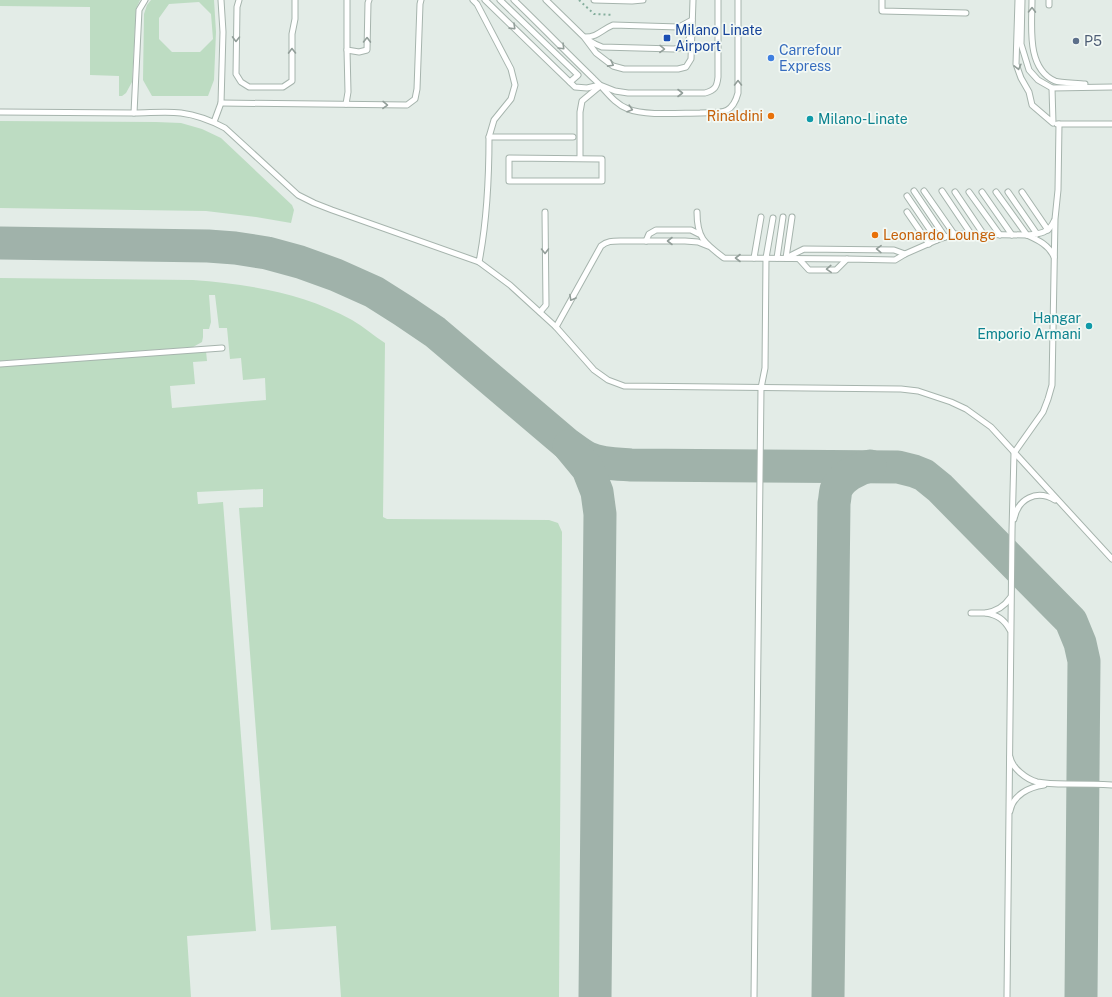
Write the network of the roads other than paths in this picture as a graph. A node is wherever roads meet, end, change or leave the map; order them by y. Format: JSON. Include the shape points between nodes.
{"nodes":[{"id":1,"x":145,"y":0,"type":"edge"},
{"id":2,"x":221,"y":0,"type":"edge"},
{"id":3,"x":239,"y":0,"type":"edge"},
{"id":4,"x":295,"y":0,"type":"edge"},
{"id":5,"x":347,"y":0,"type":"edge"},
{"id":6,"x":369,"y":0,"type":"edge"},
{"id":7,"x":421,"y":0,"type":"edge"},
{"id":8,"x":472,"y":0,"type":"edge"},
{"id":9,"x":485,"y":0,"type":"edge"},
{"id":10,"x":500,"y":0,"type":"edge"},
{"id":11,"x":514,"y":0,"type":"edge"},
{"id":12,"x":546,"y":0,"type":"edge"},
{"id":13,"x":594,"y":0,"type":"edge"},
{"id":14,"x":643,"y":0,"type":"edge"},
{"id":15,"x":693,"y":0,"type":"edge"},
{"id":16,"x":718,"y":0,"type":"edge"},
{"id":17,"x":738,"y":0,"type":"edge"},
{"id":18,"x":882,"y":0,"type":"edge"},
{"id":19,"x":1018,"y":0,"type":"edge"},
{"id":20,"x":1022,"y":0,"type":"edge"},
{"id":21,"x":1032,"y":0,"type":"edge"},
{"id":22,"x":966,"y":13,"type":"dead end"},
{"id":23,"x":692,"y":20,"type":"junction"},
{"id":24,"x":692,"y":33,"type":"junction"},
{"id":25,"x":584,"y":37,"type":"junction"},
{"id":26,"x":347,"y":50,"type":"junction"},
{"id":27,"x":570,"y":82,"type":"junction"},
{"id":28,"x":600,"y":85,"type":"junction"},
{"id":29,"x":1112,"y":87,"type":"edge"},
{"id":30,"x":1052,"y":88,"type":"junction"},
{"id":31,"x":220,"y":103,"type":"junction"},
{"id":32,"x":346,"y":104,"type":"junction"},
{"id":33,"x":0,"y":112,"type":"edge"},
{"id":34,"x":134,"y":113,"type":"junction"},
{"id":35,"x":214,"y":122,"type":"junction"},
{"id":36,"x":1056,"y":124,"type":"junction"},
{"id":37,"x":1112,"y":124,"type":"edge"},
{"id":38,"x":489,"y":137,"type":"junction"},
{"id":39,"x":573,"y":137,"type":"dead end"},
{"id":40,"x":580,"y":158,"type":"junction"},
{"id":41,"x":914,"y":191,"type":"dead end"},
{"id":42,"x":924,"y":191,"type":"dead end"},
{"id":43,"x":942,"y":191,"type":"dead end"},
{"id":44,"x":955,"y":192,"type":"dead end"},
{"id":45,"x":969,"y":192,"type":"dead end"},
{"id":46,"x":982,"y":192,"type":"dead end"},
{"id":47,"x":996,"y":192,"type":"dead end"},
{"id":48,"x":1008,"y":192,"type":"dead end"},
{"id":49,"x":1022,"y":192,"type":"dead end"},
{"id":50,"x":907,"y":196,"type":"dead end"},
{"id":51,"x":545,"y":212,"type":"dead end"},
{"id":52,"x":698,"y":212,"type":"dead end"},
{"id":53,"x":907,"y":212,"type":"dead end"},
{"id":54,"x":762,"y":217,"type":"dead end"},
{"id":55,"x":783,"y":217,"type":"dead end"},
{"id":56,"x":792,"y":217,"type":"dead end"},
{"id":57,"x":773,"y":218,"type":"dead end"},
{"id":58,"x":1055,"y":219,"type":"junction"},
{"id":59,"x":1048,"y":230,"type":"junction"},
{"id":60,"x":699,"y":234,"type":"junction"},
{"id":61,"x":954,"y":234,"type":"junction"},
{"id":62,"x":971,"y":234,"type":"junction"},
{"id":63,"x":984,"y":234,"type":"junction"},
{"id":64,"x":1037,"y":234,"type":"junction"},
{"id":65,"x":1000,"y":235,"type":"junction"},
{"id":66,"x":1012,"y":235,"type":"junction"},
{"id":67,"x":1027,"y":235,"type":"junction"},
{"id":68,"x":945,"y":237,"type":"junction"},
{"id":69,"x":937,"y":240,"type":"junction"},
{"id":70,"x":646,"y":241,"type":"junction"},
{"id":71,"x":929,"y":244,"type":"junction"},
{"id":72,"x":708,"y":246,"type":"junction"},
{"id":73,"x":905,"y":254,"type":"junction"},
{"id":74,"x":754,"y":258,"type":"junction"},
{"id":75,"x":766,"y":258,"type":"junction"},
{"id":76,"x":777,"y":258,"type":"junction"},
{"id":77,"x":786,"y":258,"type":"junction"},
{"id":78,"x":799,"y":258,"type":"junction"},
{"id":79,"x":847,"y":259,"type":"junction"},
{"id":80,"x":1055,"y":259,"type":"junction"},
{"id":81,"x":479,"y":262,"type":"junction"},
{"id":82,"x":540,"y":312,"type":"junction"},
{"id":83,"x":556,"y":327,"type":"junction"},
{"id":84,"x":222,"y":348,"type":"dead end"},
{"id":85,"x":0,"y":364,"type":"edge"},
{"id":86,"x":761,"y":388,"type":"junction"},
{"id":87,"x":1014,"y":453,"type":"junction"},
{"id":88,"x":1060,"y":503,"type":"junction"},
{"id":89,"x":1012,"y":532,"type":"junction"},
{"id":90,"x":1112,"y":559,"type":"edge"},
{"id":91,"x":1011,"y":597,"type":"junction"},
{"id":92,"x":971,"y":613,"type":"dead end"},
{"id":93,"x":986,"y":613,"type":"junction"},
{"id":94,"x":1010,"y":631,"type":"junction"},
{"id":95,"x":1009,"y":750,"type":"junction"},
{"id":96,"x":1048,"y":784,"type":"junction"},
{"id":97,"x":1112,"y":785,"type":"edge"},
{"id":98,"x":1008,"y":818,"type":"junction"},
{"id":99,"x":754,"y":997,"type":"edge"},
{"id":100,"x":1007,"y":997,"type":"edge"}],
"edges":[{"from":1,"to":34,"type":"lane","via":[[139,10]]},
{"from":2,"to":31,"type":"lane","via":[[223,32]]},
{"from":3,"to":4,"type":"lane","one_way":true,"via":[[236,74],[240,82],[249,87],[283,87],[292,81]]},
{"from":5,"to":26,"type":"lane"},
{"from":26,"to":6,"type":"lane","one_way":true,"via":[[367,50]]},
{"from":32,"to":7,"type":"lane","one_way":true,"via":[[406,105],[415,99]]},
{"from":8,"to":38,"type":"lane","via":[[477,4],[511,69],[515,85],[511,99],[494,120]]},
{"from":9,"to":27,"type":"lane","one_way":true},
{"from":10,"to":27,"type":"lane","via":[[578,75]]},
{"from":11,"to":28,"type":"lane","one_way":true},
{"from":12,"to":25,"type":"lane"},
{"from":13,"to":14,"type":"lane"},
{"from":15,"to":23,"type":"lane"},
{"from":28,"to":16,"type":"lane","one_way":true,"via":[[628,93],[711,91],[717,85],[718,77]]},
{"from":28,"to":17,"type":"lane","one_way":true,"via":[[622,106],[643,112],[722,112],[730,109],[736,102],[738,93]]},
{"from":18,"to":22,"type":"lane","via":[[882,11]]},
{"from":19,"to":36,"type":"lane","one_way":true,"via":[[1016,64],[1030,92],[1032,105]]},
{"from":20,"to":30,"type":"lane","via":[[1021,44],[1027,65],[1038,80]]},
{"from":29,"to":21,"type":"lane","one_way":true,"via":[[1055,81],[1042,71],[1034,56]]},
{"from":23,"to":24,"type":"lane"},
{"from":23,"to":25,"type":"lane","via":[[679,27],[613,25],[593,37]]},
{"from":25,"to":24,"type":"lane","one_way":true,"via":[[602,47],[674,49],[684,46]]},
{"from":25,"to":24,"type":"lane","one_way":true,"via":[[596,53],[613,66],[624,69],[678,69],[686,67],[690,62]]},
{"from":26,"to":32,"type":"lane"},
{"from":27,"to":28,"type":"lane","via":[[575,87]]},
{"from":28,"to":40,"type":"lane","via":[[582,102]]},
{"from":29,"to":30,"type":"lane"},
{"from":30,"to":36,"type":"lane"},
{"from":31,"to":32,"type":"lane"},
{"from":31,"to":35,"type":"lane"},
{"from":33,"to":34,"type":"lane"},
{"from":34,"to":35,"type":"lane","via":[[181,113]]},
{"from":35,"to":81,"type":"lane","via":[[225,128],[298,195],[332,210]]},
{"from":36,"to":37,"type":"lane"},
{"from":36,"to":58,"type":"lane","via":[[1058,190]]},
{"from":38,"to":39,"type":"lane"},
{"from":38,"to":81,"type":"lane","via":[[489,178],[484,239]]},
{"from":40,"to":40,"type":"lane","via":[[509,158],[508,180],[602,181],[602,158]]},
{"from":41,"to":68,"type":"lane"},
{"from":42,"to":61,"type":"lane"},
{"from":43,"to":62,"type":"lane"},
{"from":44,"to":63,"type":"lane"},
{"from":45,"to":65,"type":"lane"},
{"from":46,"to":66,"type":"lane"},
{"from":47,"to":67,"type":"lane"},
{"from":48,"to":64,"type":"lane"},
{"from":49,"to":59,"type":"lane"},
{"from":50,"to":69,"type":"lane"},
{"from":51,"to":82,"type":"lane","one_way":true,"via":[[546,306]]},
{"from":52,"to":60,"type":"lane"},
{"from":53,"to":71,"type":"lane"},
{"from":54,"to":74,"type":"lane"},
{"from":55,"to":76,"type":"lane"},
{"from":56,"to":77,"type":"lane"},
{"from":57,"to":75,"type":"lane"},
{"from":58,"to":59,"type":"lane"},
{"from":58,"to":80,"type":"lane"},
{"from":59,"to":64,"type":"lane"},
{"from":60,"to":70,"type":"lane","via":[[690,230],[656,230],[649,234]]},
{"from":60,"to":72,"type":"lane"},
{"from":61,"to":62,"type":"lane"},
{"from":61,"to":68,"type":"lane"},
{"from":62,"to":63,"type":"lane"},
{"from":63,"to":65,"type":"lane"},
{"from":64,"to":67,"type":"lane"},
{"from":65,"to":66,"type":"lane"},
{"from":66,"to":67,"type":"lane"},
{"from":67,"to":80,"type":"lane","via":[[1048,247]]},
{"from":68,"to":69,"type":"lane"},
{"from":69,"to":71,"type":"lane"},
{"from":72,"to":70,"type":"lane","one_way":true,"via":[[698,242]]},
{"from":70,"to":83,"type":"lane","one_way":true,"via":[[610,241],[601,246]]},
{"from":71,"to":73,"type":"lane"},
{"from":74,"to":72,"type":"lane","one_way":true,"via":[[724,258]]},
{"from":73,"to":77,"type":"lane","one_way":true,"via":[[894,250],[804,249]]},
{"from":73,"to":79,"type":"lane","via":[[895,260]]},
{"from":74,"to":75,"type":"lane"},
{"from":75,"to":76,"type":"lane"},
{"from":75,"to":86,"type":"lane","via":[[765,368]]},
{"from":76,"to":77,"type":"lane"},
{"from":77,"to":78,"type":"lane"},
{"from":78,"to":79,"type":"lane"},
{"from":79,"to":78,"type":"lane","one_way":true,"via":[[836,270],[809,270]]},
{"from":80,"to":87,"type":"lane","via":[[1052,385],[1043,412]]},
{"from":81,"to":82,"type":"lane"},
{"from":82,"to":83,"type":"lane"},
{"from":83,"to":86,"type":"lane","via":[[594,370],[608,380],[624,386]]},
{"from":84,"to":85,"type":"lane"},
{"from":86,"to":87,"type":"lane","via":[[918,391],[966,409],[991,427]]},
{"from":86,"to":99,"type":"lane"},
{"from":87,"to":88,"type":"lane"},
{"from":87,"to":89,"type":"lane"},
{"from":88,"to":89,"type":"lane","via":[[1050,497],[1039,495],[1027,498],[1015,514]]},
{"from":88,"to":90,"type":"lane"},
{"from":89,"to":91,"type":"lane"},
{"from":91,"to":93,"type":"lane","via":[[1000,609]]},
{"from":91,"to":94,"type":"lane"},
{"from":92,"to":93,"type":"lane"},
{"from":93,"to":94,"type":"lane","via":[[1000,618]]},
{"from":94,"to":95,"type":"lane"},
{"from":95,"to":96,"type":"lane","via":[[1011,762],[1026,777]]},
{"from":95,"to":98,"type":"lane"},
{"from":96,"to":97,"type":"lane"},
{"from":96,"to":98,"type":"lane","via":[[1024,791],[1011,807]]},
{"from":98,"to":100,"type":"lane"}]}
